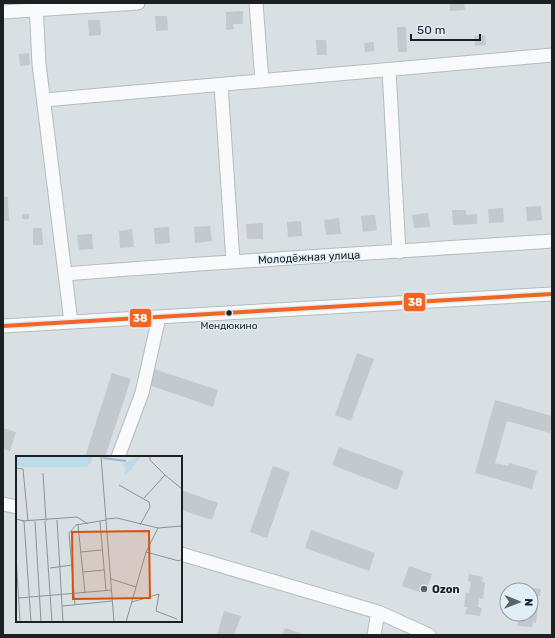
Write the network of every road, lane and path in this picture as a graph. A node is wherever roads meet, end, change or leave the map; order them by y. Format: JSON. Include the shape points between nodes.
{"nodes":[{"id":1,"x":138,"y":3,"type":"edge"},
{"id":2,"x":256,"y":3,"type":"edge"},
{"id":3,"x":36,"y":6,"type":"edge"},
{"id":4,"x":3,"y":12,"type":"edge"},
{"id":5,"x":552,"y":55,"type":"edge"},
{"id":6,"x":389,"y":70,"type":"junction"},
{"id":7,"x":262,"y":81,"type":"junction"},
{"id":8,"x":221,"y":85,"type":"junction"},
{"id":9,"x":44,"y":100,"type":"junction"},
{"id":10,"x":552,"y":241,"type":"edge"},
{"id":11,"x":399,"y":252,"type":"junction"},
{"id":12,"x":233,"y":261,"type":"junction"},
{"id":13,"x":65,"y":274,"type":"junction"},
{"id":14,"x":552,"y":294,"type":"edge"},
{"id":15,"x":159,"y":317,"type":"junction"},
{"id":16,"x":71,"y":322,"type":"junction"},
{"id":17,"x":3,"y":326,"type":"edge"},
{"id":18,"x":118,"y":456,"type":"edge"},
{"id":19,"x":3,"y":504,"type":"edge"},
{"id":20,"x":16,"y":507,"type":"edge"},
{"id":21,"x":182,"y":554,"type":"edge"},
{"id":22,"x":378,"y":612,"type":"junction"},
{"id":23,"x":374,"y":635,"type":"edge"},
{"id":24,"x":429,"y":635,"type":"edge"}],
"edges":[{"from":1,"to":3,"type":"street"},
{"from":2,"to":7,"type":"street"},
{"from":3,"to":4,"type":"street"},
{"from":3,"to":9,"type":"street"},
{"from":5,"to":6,"type":"street"},
{"from":6,"to":7,"type":"street"},
{"from":6,"to":11,"type":"street"},
{"from":7,"to":8,"type":"street"},
{"from":8,"to":9,"type":"street"},
{"from":8,"to":12,"type":"street"},
{"from":9,"to":13,"type":"street"},
{"from":10,"to":11,"type":"street","name":"Молодёжная улица"},
{"from":11,"to":12,"type":"street","name":"Молодёжная улица"},
{"from":12,"to":13,"type":"street","name":"Молодёжная улица"},
{"from":13,"to":16,"type":"street"},
{"from":14,"to":15,"type":"street"},
{"from":15,"to":16,"type":"street"},
{"from":15,"to":18,"type":"street","via":[[142,393]]},
{"from":16,"to":17,"type":"street"},
{"from":19,"to":20,"type":"street"},
{"from":21,"to":22,"type":"street"},
{"from":22,"to":23,"type":"street"},
{"from":22,"to":24,"type":"street"}]}
